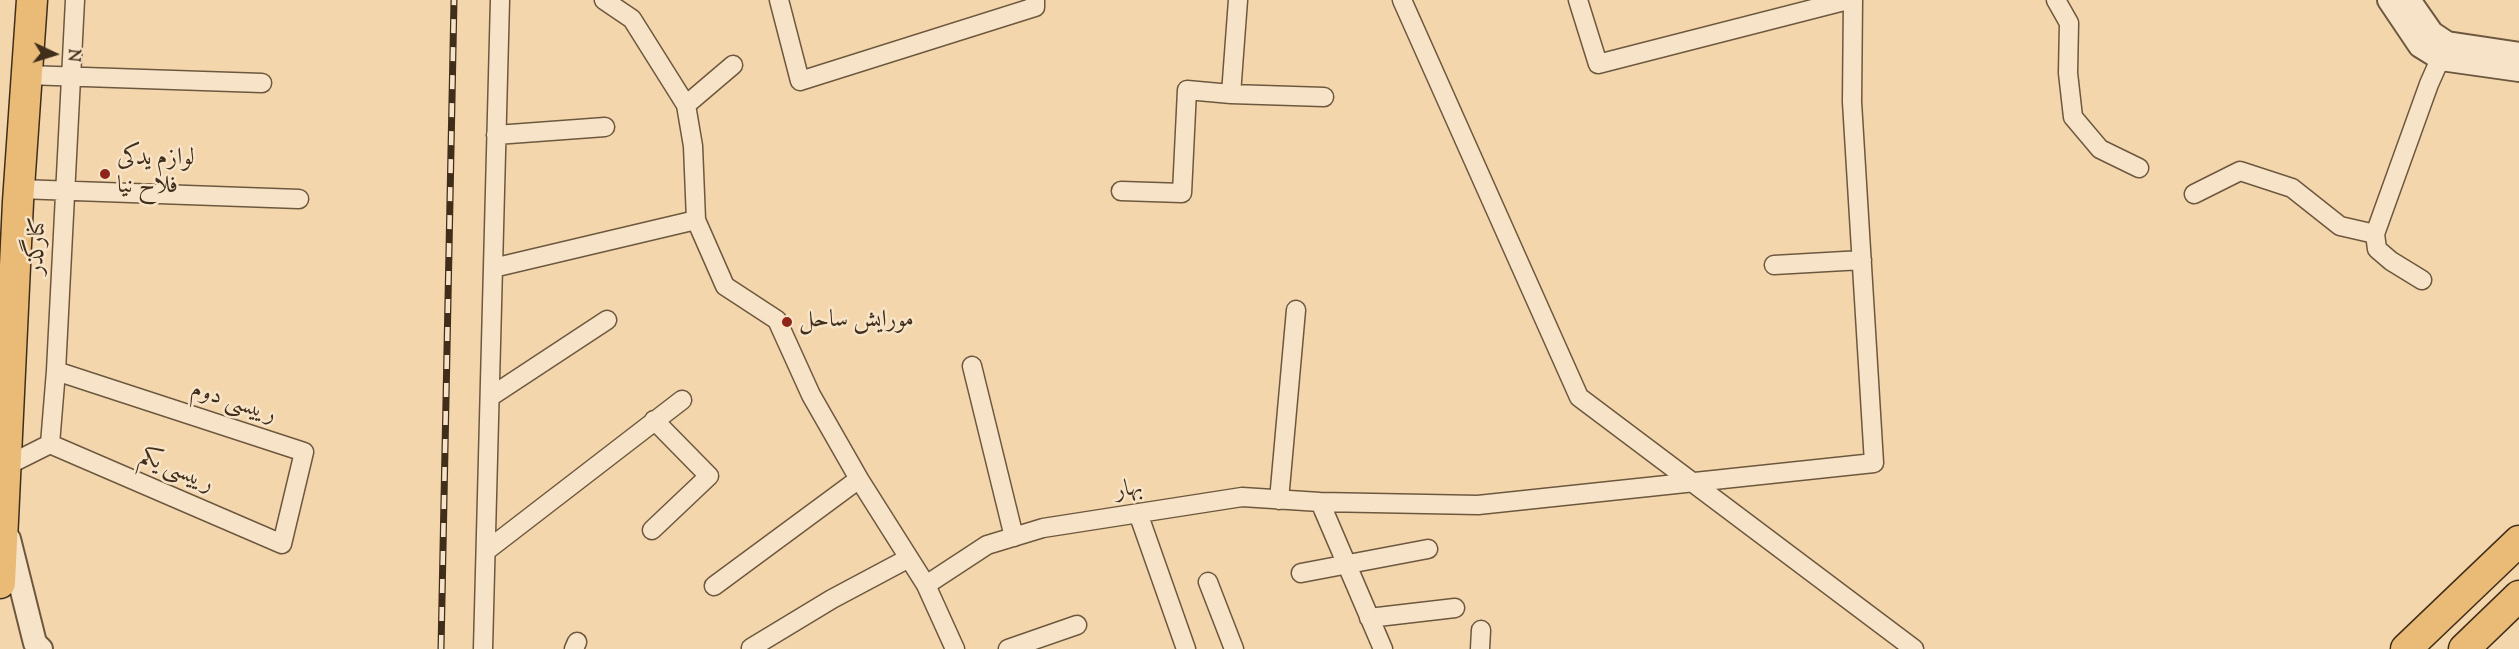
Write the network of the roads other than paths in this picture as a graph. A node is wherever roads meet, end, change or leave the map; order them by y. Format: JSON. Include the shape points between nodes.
{"nodes":[{"id":1,"x":32,"y":0,"type":"edge"},
{"id":2,"x":75,"y":0,"type":"edge"},
{"id":3,"x":500,"y":0,"type":"edge"},
{"id":4,"x":604,"y":0,"type":"edge"},
{"id":5,"x":779,"y":0,"type":"edge"},
{"id":6,"x":1035,"y":0,"type":"edge"},
{"id":7,"x":1238,"y":0,"type":"edge"},
{"id":8,"x":1402,"y":0,"type":"edge"},
{"id":9,"x":1578,"y":0,"type":"edge"},
{"id":10,"x":1848,"y":0,"type":"edge"},
{"id":11,"x":1853,"y":0,"type":"edge"},
{"id":12,"x":2056,"y":0,"type":"edge"},
{"id":13,"x":2389,"y":0,"type":"edge"},
{"id":14,"x":2409,"y":0,"type":"edge"},
{"id":15,"x":2444,"y":51,"type":"junction"},
{"id":16,"x":2519,"y":54,"type":"edge"},
{"id":17,"x":733,"y":65,"type":"dead end"},
{"id":18,"x":2519,"y":70,"type":"edge"},
{"id":19,"x":26,"y":75,"type":"junction"},
{"id":20,"x":71,"y":77,"type":"junction"},
{"id":21,"x":262,"y":83,"type":"dead end"},
{"id":22,"x":1231,"y":94,"type":"junction"},
{"id":23,"x":1324,"y":97,"type":"dead end"},
{"id":24,"x":686,"y":105,"type":"junction"},
{"id":25,"x":605,"y":127,"type":"dead end"},
{"id":26,"x":496,"y":135,"type":"junction"},
{"id":27,"x":2139,"y":168,"type":"dead end"},
{"id":28,"x":19,"y":189,"type":"junction"},
{"id":29,"x":66,"y":191,"type":"junction"},
{"id":30,"x":1120,"y":191,"type":"dead end"},
{"id":31,"x":2194,"y":194,"type":"dead end"},
{"id":32,"x":299,"y":199,"type":"dead end"},
{"id":33,"x":696,"y":220,"type":"junction"},
{"id":34,"x":2375,"y":234,"type":"junction"},
{"id":35,"x":1862,"y":260,"type":"junction"},
{"id":36,"x":1774,"y":265,"type":"dead end"},
{"id":37,"x":493,"y":268,"type":"junction"},
{"id":38,"x":2422,"y":280,"type":"dead end"},
{"id":39,"x":1296,"y":310,"type":"dead end"},
{"id":40,"x":607,"y":320,"type":"dead end"},
{"id":41,"x":972,"y":366,"type":"dead end"},
{"id":42,"x":56,"y":371,"type":"junction"},
{"id":43,"x":490,"y":397,"type":"junction"},
{"id":44,"x":682,"y":400,"type":"dead end"},
{"id":45,"x":654,"y":420,"type":"junction"},
{"id":46,"x":50,"y":444,"type":"junction"},
{"id":47,"x":6,"y":466,"type":"junction"},
{"id":48,"x":859,"y":479,"type":"junction"},
{"id":49,"x":1691,"y":481,"type":"junction"},
{"id":50,"x":1279,"y":500,"type":"junction"},
{"id":51,"x":1320,"y":502,"type":"junction"},
{"id":52,"x":1138,"y":513,"type":"junction"},
{"id":53,"x":3,"y":516,"type":"junction"},
{"id":54,"x":652,"y":530,"type":"dead end"},
{"id":55,"x":1014,"y":537,"type":"junction"},
{"id":56,"x":2519,"y":541,"type":"edge"},
{"id":57,"x":282,"y":544,"type":"joint"},
{"id":58,"x":1428,"y":549,"type":"dead end"},
{"id":59,"x":486,"y":551,"type":"junction"},
{"id":60,"x":909,"y":558,"type":"junction"},
{"id":61,"x":1347,"y":566,"type":"junction"},
{"id":62,"x":1301,"y":573,"type":"dead end"},
{"id":63,"x":1208,"y":582,"type":"dead end"},
{"id":64,"x":0,"y":583,"type":"edge"},
{"id":65,"x":926,"y":585,"type":"junction"},
{"id":66,"x":714,"y":586,"type":"dead end"},
{"id":67,"x":2519,"y":596,"type":"edge"},
{"id":68,"x":1455,"y":608,"type":"dead end"},
{"id":69,"x":2519,"y":615,"type":"edge"},
{"id":70,"x":1369,"y":618,"type":"junction"},
{"id":71,"x":1077,"y":625,"type":"dead end"},
{"id":72,"x":1481,"y":630,"type":"dead end"},
{"id":73,"x":2470,"y":643,"type":"edge"},
{"id":74,"x":1375,"y":647,"type":"edge"},
{"id":75,"x":751,"y":648,"type":"edge"},
{"id":76,"x":41,"y":649,"type":"edge"},
{"id":77,"x":483,"y":649,"type":"edge"},
{"id":78,"x":955,"y":649,"type":"edge"},
{"id":79,"x":1008,"y":649,"type":"edge"},
{"id":80,"x":1186,"y":649,"type":"edge"},
{"id":81,"x":1234,"y":649,"type":"edge"},
{"id":82,"x":1480,"y":649,"type":"edge"},
{"id":83,"x":1914,"y":649,"type":"edge"},
{"id":84,"x":2406,"y":649,"type":"edge"}],
"edges":[{"from":1,"to":19,"type":"highway"},
{"from":2,"to":20,"type":"street","name":"کنارگذر"},
{"from":3,"to":26,"type":"street"},
{"from":4,"to":24,"type":"street","via":[[632,19]]},
{"from":5,"to":6,"type":"street","via":[[800,81],[1035,7]]},
{"from":7,"to":22,"type":"street"},
{"from":8,"to":49,"type":"street","via":[[1579,397]]},
{"from":9,"to":10,"type":"street","via":[[1598,64]]},
{"from":11,"to":35,"type":"street","via":[[1852,102]]},
{"from":12,"to":27,"type":"street","via":[[2069,23],[2068,73],[2073,117],[2100,149]]},
{"from":13,"to":15,"type":"street","via":[[2420,46]]},
{"from":14,"to":15,"type":"street"},
{"from":15,"to":16,"type":"street"},
{"from":15,"to":18,"type":"street"},
{"from":15,"to":34,"type":"street"},
{"from":17,"to":24,"type":"street"},
{"from":19,"to":20,"type":"street"},
{"from":19,"to":28,"type":"highway"},
{"from":20,"to":21,"type":"street"},
{"from":20,"to":29,"type":"street","name":"کنارگذر"},
{"from":22,"to":23,"type":"street"},
{"from":22,"to":30,"type":"street","via":[[1187,90],[1182,193]]},
{"from":24,"to":33,"type":"street","via":[[693,146]]},
{"from":25,"to":26,"type":"street"},
{"from":26,"to":37,"type":"street"},
{"from":28,"to":29,"type":"street"},
{"from":28,"to":47,"type":"highway"},
{"from":29,"to":32,"type":"street"},
{"from":29,"to":42,"type":"street","name":"کنارگذر"},
{"from":31,"to":34,"type":"street","via":[[2240,171],[2292,188],[2340,226]]},
{"from":33,"to":37,"type":"street"},
{"from":33,"to":48,"type":"street","via":[[725,286],[777,320],[811,395]]},
{"from":34,"to":38,"type":"street","via":[[2377,249]]},
{"from":35,"to":36,"type":"street"},
{"from":35,"to":49,"type":"street","name":"بهار","via":[[1875,463]]},
{"from":37,"to":43,"type":"street"},
{"from":39,"to":50,"type":"street"},
{"from":40,"to":43,"type":"street"},
{"from":41,"to":55,"type":"street"},
{"from":42,"to":46,"type":"street","name":"کنارگذر"},
{"from":42,"to":57,"type":"street","name":"رییسی دوم","via":[[304,452]]},
{"from":43,"to":59,"type":"street"},
{"from":44,"to":45,"type":"street"},
{"from":45,"to":54,"type":"street","via":[[709,476]]},
{"from":45,"to":59,"type":"street"},
{"from":46,"to":47,"type":"street"},
{"from":46,"to":57,"type":"street","name":"رییسی یکم"},
{"from":47,"to":53,"type":"highway"},
{"from":48,"to":60,"type":"street"},
{"from":48,"to":66,"type":"street"},
{"from":49,"to":51,"type":"street","name":"بهار","via":[[1478,505]]},
{"from":49,"to":83,"type":"street"},
{"from":50,"to":51,"type":"street","name":"بهار"},
{"from":50,"to":52,"type":"street","name":"بهار","via":[[1242,497]]},
{"from":51,"to":61,"type":"street"},
{"from":52,"to":55,"type":"street","name":"بهار","via":[[1043,528]]},
{"from":52,"to":80,"type":"street"},
{"from":53,"to":64,"type":"highway"},
{"from":53,"to":76,"type":"street","via":[[35,643]]},
{"from":55,"to":65,"type":"street","name":"بهار","via":[[987,545]]},
{"from":56,"to":84,"type":"highway"},
{"from":58,"to":61,"type":"street"},
{"from":59,"to":77,"type":"street"},
{"from":60,"to":65,"type":"street"},
{"from":60,"to":75,"type":"street"},
{"from":61,"to":62,"type":"street"},
{"from":61,"to":70,"type":"street"},
{"from":63,"to":81,"type":"street"},
{"from":65,"to":78,"type":"street"},
{"from":67,"to":73,"type":"highway"},
{"from":68,"to":70,"type":"street"},
{"from":69,"to":73,"type":"street"},
{"from":70,"to":74,"type":"street"},
{"from":71,"to":79,"type":"street"},
{"from":72,"to":82,"type":"street"}]}
